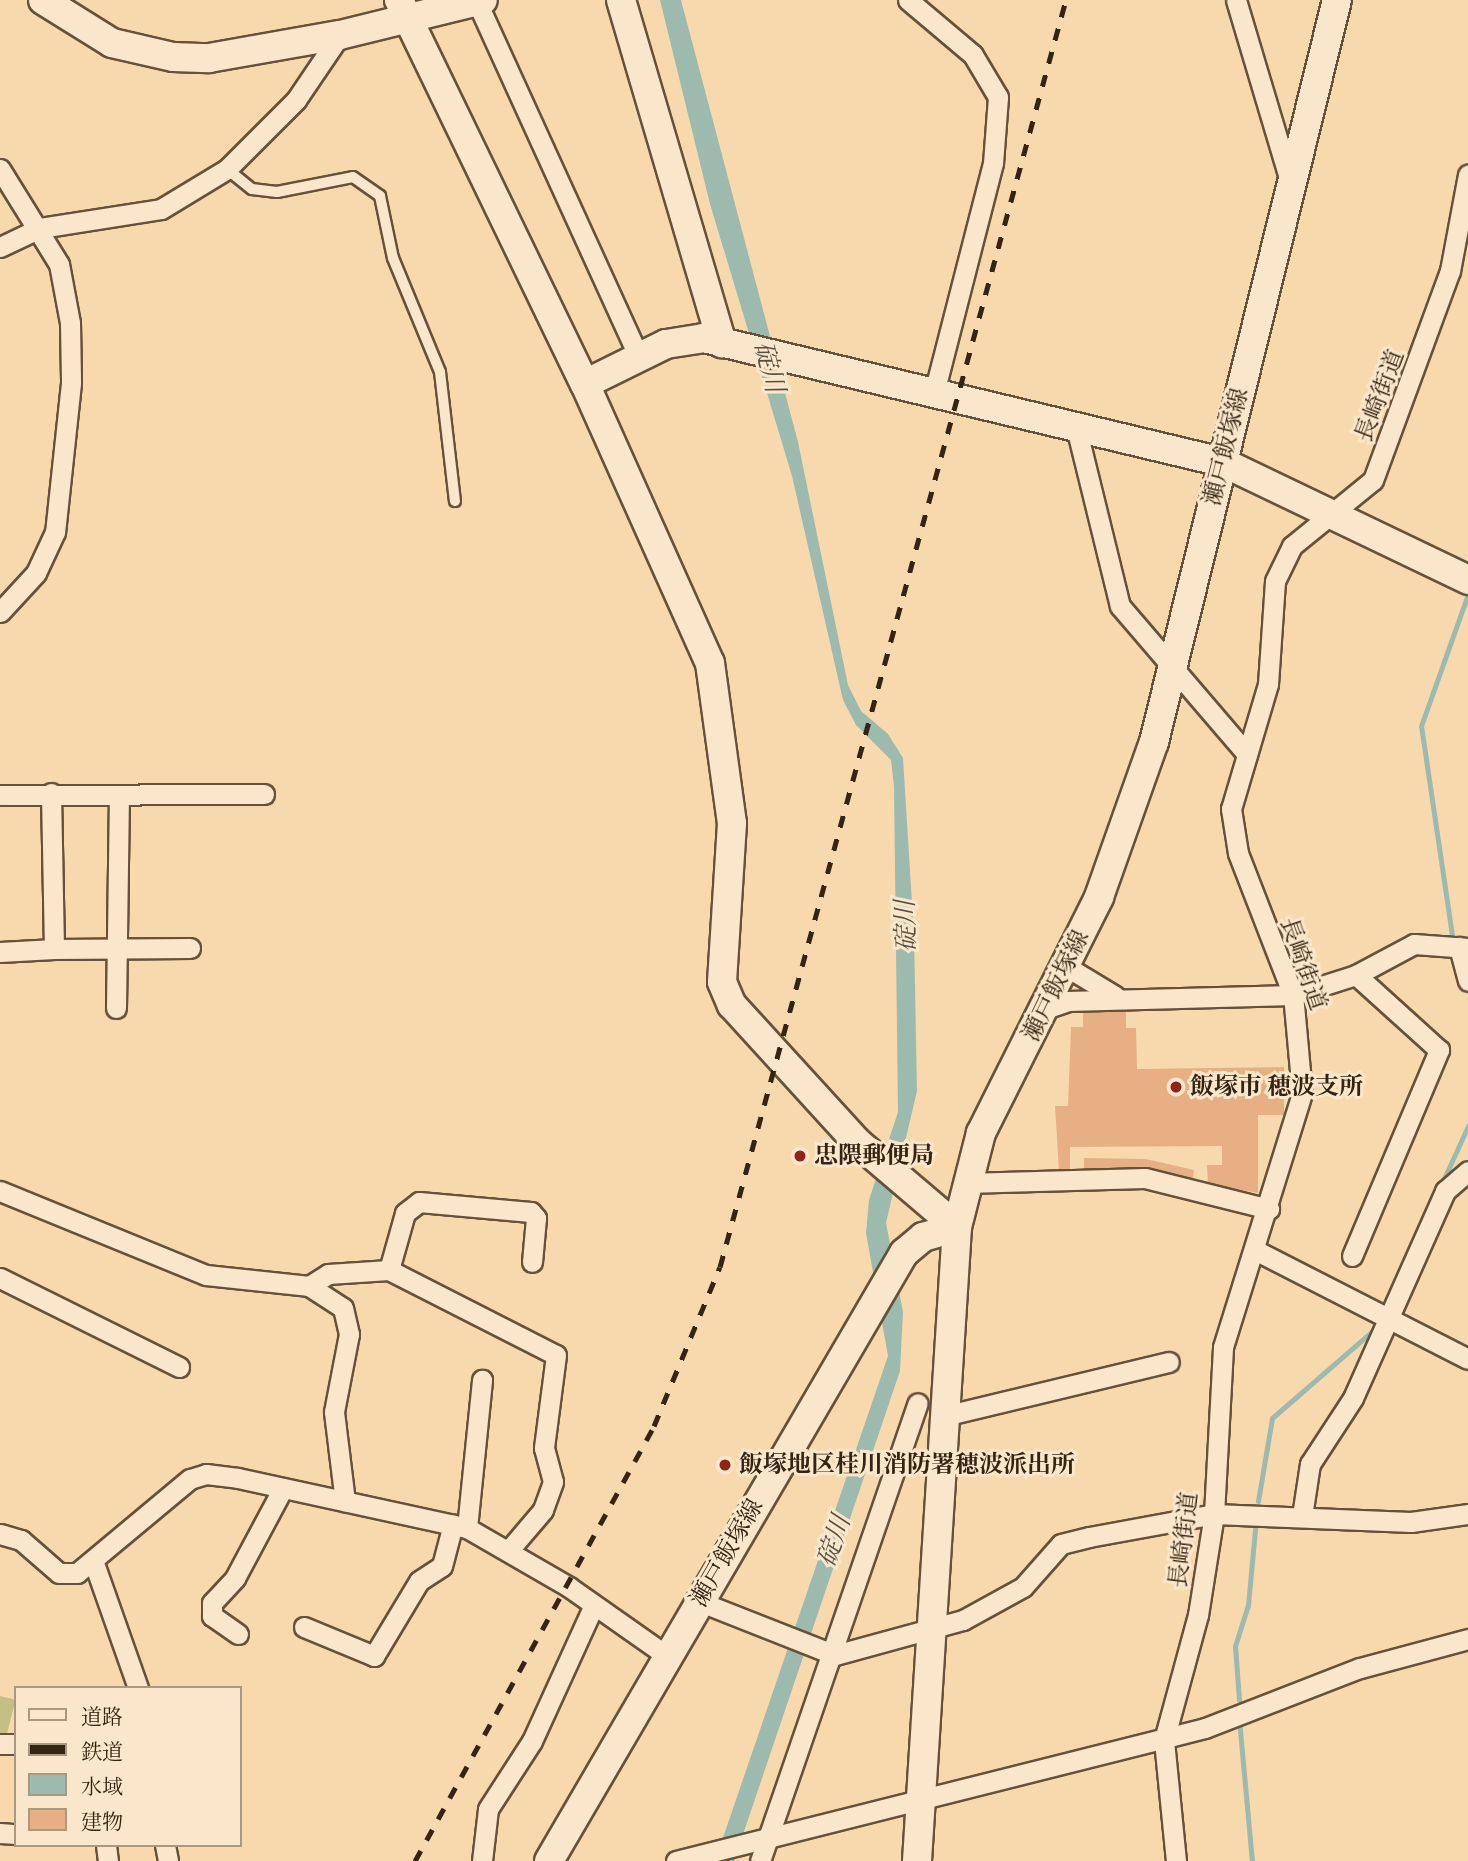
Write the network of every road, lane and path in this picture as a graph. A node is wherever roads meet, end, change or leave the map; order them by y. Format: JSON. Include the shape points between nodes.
{"nodes":[{"id":1,"x":43,"y":0,"type":"edge"},
{"id":2,"x":621,"y":0,"type":"edge"},
{"id":3,"x":908,"y":0,"type":"edge"},
{"id":4,"x":1236,"y":0,"type":"edge"},
{"id":5,"x":1337,"y":0,"type":"edge"},
{"id":6,"x":470,"y":2,"type":"edge"},
{"id":7,"x":403,"y":8,"type":"edge"},
{"id":8,"x":340,"y":36,"type":"junction"},
{"id":9,"x":227,"y":169,"type":"junction"},
{"id":10,"x":0,"y":170,"type":"edge"},
{"id":11,"x":1468,"y":175,"type":"edge"},
{"id":12,"x":1290,"y":181,"type":"junction"},
{"id":13,"x":40,"y":228,"type":"junction"},
{"id":14,"x":0,"y":247,"type":"edge"},
{"id":15,"x":722,"y":343,"type":"junction"},
{"id":16,"x":639,"y":357,"type":"junction"},
{"id":17,"x":585,"y":384,"type":"junction"},
{"id":18,"x":934,"y":393,"type":"junction"},
{"id":19,"x":1076,"y":427,"type":"junction"},
{"id":20,"x":1222,"y":462,"type":"junction"},
{"id":21,"x":455,"y":501,"type":"dead end"},
{"id":22,"x":1331,"y":512,"type":"junction"},
{"id":23,"x":1468,"y":580,"type":"edge"},
{"id":24,"x":0,"y":612,"type":"edge"},
{"id":25,"x":1171,"y":672,"type":"junction"},
{"id":26,"x":1247,"y":754,"type":"junction"},
{"id":27,"x":51,"y":793,"type":"junction"},
{"id":28,"x":264,"y":794,"type":"dead end"},
{"id":29,"x":0,"y":795,"type":"edge"},
{"id":30,"x":119,"y":795,"type":"junction"},
{"id":31,"x":190,"y":947,"type":"dead end"},
{"id":32,"x":1464,"y":948,"type":"edge"},
{"id":33,"x":54,"y":949,"type":"junction"},
{"id":34,"x":117,"y":950,"type":"junction"},
{"id":35,"x":0,"y":952,"type":"edge"},
{"id":36,"x":1067,"y":967,"type":"junction"},
{"id":37,"x":1356,"y":975,"type":"junction"},
{"id":38,"x":1468,"y":981,"type":"edge"},
{"id":39,"x":1293,"y":995,"type":"junction"},
{"id":40,"x":1122,"y":999,"type":"junction"},
{"id":41,"x":117,"y":1008,"type":"dead end"},
{"id":42,"x":1045,"y":1009,"type":"junction"},
{"id":43,"x":1468,"y":1171,"type":"edge"},
{"id":44,"x":965,"y":1183,"type":"junction"},
{"id":45,"x":0,"y":1191,"type":"edge"},
{"id":46,"x":1269,"y":1209,"type":"junction"},
{"id":47,"x":957,"y":1227,"type":"junction"},
{"id":48,"x":1255,"y":1250,"type":"junction"},
{"id":49,"x":1352,"y":1256,"type":"dead end"},
{"id":50,"x":532,"y":1262,"type":"dead end"},
{"id":51,"x":389,"y":1270,"type":"junction"},
{"id":52,"x":0,"y":1278,"type":"edge"},
{"id":53,"x":309,"y":1286,"type":"junction"},
{"id":54,"x":1387,"y":1317,"type":"junction"},
{"id":55,"x":1468,"y":1359,"type":"edge"},
{"id":56,"x":1170,"y":1363,"type":"dead end"},
{"id":57,"x":179,"y":1367,"type":"dead end"},
{"id":58,"x":482,"y":1380,"type":"dead end"},
{"id":59,"x":918,"y":1403,"type":"dead end"},
{"id":60,"x":947,"y":1415,"type":"junction"},
{"id":61,"x":283,"y":1488,"type":"junction"},
{"id":62,"x":345,"y":1501,"type":"junction"},
{"id":63,"x":1214,"y":1514,"type":"junction"},
{"id":64,"x":1468,"y":1514,"type":"edge"},
{"id":65,"x":1303,"y":1516,"type":"junction"},
{"id":66,"x":460,"y":1526,"type":"junction"},
{"id":67,"x":0,"y":1534,"type":"edge"},
{"id":68,"x":509,"y":1550,"type":"junction"},
{"id":69,"x":94,"y":1563,"type":"junction"},
{"id":70,"x":698,"y":1601,"type":"junction"},
{"id":71,"x":594,"y":1605,"type":"junction"},
{"id":72,"x":936,"y":1625,"type":"junction"},
{"id":73,"x":304,"y":1627,"type":"dead end"},
{"id":74,"x":238,"y":1634,"type":"dead end"},
{"id":75,"x":1468,"y":1639,"type":"edge"},
{"id":76,"x":832,"y":1654,"type":"junction"},
{"id":77,"x":667,"y":1656,"type":"junction"},
{"id":78,"x":137,"y":1686,"type":"edge"},
{"id":79,"x":1164,"y":1740,"type":"junction"},
{"id":80,"x":921,"y":1803,"type":"junction"},
{"id":81,"x":763,"y":1839,"type":"junction"},
{"id":82,"x":682,"y":1860,"type":"edge"},
{"id":83,"x":482,"y":1861,"type":"edge"},
{"id":84,"x":549,"y":1861,"type":"edge"},
{"id":85,"x":760,"y":1861,"type":"edge"},
{"id":86,"x":917,"y":1861,"type":"edge"},
{"id":87,"x":1176,"y":1861,"type":"edge"}],
"edges":[{"from":1,"to":8,"type":"street","via":[[112,43],[173,57],[236,55]]},
{"from":2,"to":15,"type":"street"},
{"from":3,"to":18,"type":"street","via":[[973,55],[998,97],[993,163]]},
{"from":4,"to":12,"type":"street"},
{"from":5,"to":12,"type":"street","name":"瀬戸飯塚線"},
{"from":6,"to":7,"type":"street"},
{"from":6,"to":16,"type":"street"},
{"from":7,"to":8,"type":"street"},
{"from":7,"to":17,"type":"street"},
{"from":8,"to":9,"type":"street","via":[[296,100]]},
{"from":9,"to":13,"type":"street","via":[[161,209]]},
{"from":9,"to":21,"type":"lane","via":[[252,189],[277,192],[353,177],[380,196],[393,258],[440,372]]},
{"from":10,"to":13,"type":"street"},
{"from":11,"to":22,"type":"street","name":"長崎街道","via":[[1450,271],[1373,480]]},
{"from":12,"to":20,"type":"street","name":"瀬戸飯塚線"},
{"from":13,"to":14,"type":"street"},
{"from":13,"to":24,"type":"street","via":[[59,264],[70,323],[61,498],[55,532],[36,573]]},
{"from":15,"to":16,"type":"street","via":[[688,337]]},
{"from":15,"to":18,"type":"street"},
{"from":16,"to":17,"type":"street"},
{"from":17,"to":47,"type":"street","via":[[710,663],[732,823],[722,982],[732,1006],[775,1059],[857,1142],[909,1192]]},
{"from":18,"to":19,"type":"street"},
{"from":19,"to":20,"type":"street"},
{"from":19,"to":25,"type":"street","via":[[1120,606]]},
{"from":20,"to":22,"type":"street"},
{"from":20,"to":25,"type":"street","name":"瀬戸飯塚線"},
{"from":22,"to":23,"type":"street"},
{"from":22,"to":26,"type":"street","name":"長崎街道","via":[[1292,545],[1275,581],[1268,684]]},
{"from":25,"to":26,"type":"street"},
{"from":25,"to":36,"type":"street","name":"瀬戸飯塚線","via":[[1128,823]]},
{"from":26,"to":39,"type":"street","name":"長崎街道","via":[[1230,828]]},
{"from":27,"to":29,"type":"street"},
{"from":27,"to":30,"type":"street"},
{"from":27,"to":33,"type":"street"},
{"from":28,"to":30,"type":"street"},
{"from":30,"to":34,"type":"street"},
{"from":31,"to":34,"type":"street"},
{"from":32,"to":37,"type":"street","via":[[1413,944]]},
{"from":32,"to":38,"type":"street"},
{"from":33,"to":34,"type":"street"},
{"from":33,"to":35,"type":"street"},
{"from":34,"to":41,"type":"street"},
{"from":36,"to":40,"type":"street"},
{"from":36,"to":42,"type":"street","name":"瀬戸飯塚線"},
{"from":37,"to":39,"type":"street"},
{"from":37,"to":49,"type":"street","via":[[1438,1050]]},
{"from":39,"to":40,"type":"street"},
{"from":39,"to":46,"type":"street","name":"長崎街道","via":[[1302,1093]]},
{"from":40,"to":42,"type":"street","via":[[1068,1001]]},
{"from":42,"to":44,"type":"street","name":"瀬戸飯塚線","via":[[981,1133]]},
{"from":43,"to":54,"type":"street","via":[[1445,1191]]},
{"from":44,"to":46,"type":"street","via":[[1145,1178]]},
{"from":44,"to":47,"type":"street","name":"瀬戸飯塚線"},
{"from":45,"to":53,"type":"street","via":[[206,1275]]},
{"from":46,"to":48,"type":"street","name":"長崎街道"},
{"from":47,"to":60,"type":"street"},
{"from":47,"to":70,"type":"street","name":"瀬戸飯塚線","via":[[923,1237],[904,1253]]},
{"from":48,"to":54,"type":"street"},
{"from":48,"to":63,"type":"street","name":"長崎街道","via":[[1223,1347]]},
{"from":50,"to":51,"type":"street","via":[[536,1218],[531,1212],[419,1202],[405,1213]]},
{"from":51,"to":53,"type":"street","via":[[328,1274]]},
{"from":51,"to":68,"type":"street","via":[[556,1355],[544,1448],[553,1482],[543,1510]]},
{"from":52,"to":57,"type":"street"},
{"from":53,"to":62,"type":"street","via":[[343,1308],[349,1323],[334,1412]]},
{"from":54,"to":55,"type":"street"},
{"from":54,"to":65,"type":"street","via":[[1353,1398],[1310,1464]]},
{"from":56,"to":60,"type":"street"},
{"from":58,"to":66,"type":"street"},
{"from":59,"to":76,"type":"street"},
{"from":60,"to":72,"type":"street"},
{"from":61,"to":62,"type":"street"},
{"from":61,"to":69,"type":"street","via":[[206,1474],[190,1479]]},
{"from":61,"to":74,"type":"street","via":[[235,1578],[212,1602],[212,1616]]},
{"from":62,"to":66,"type":"street"},
{"from":63,"to":65,"type":"street"},
{"from":63,"to":72,"type":"street","via":[[1061,1544],[1023,1587],[963,1620]]},
{"from":63,"to":79,"type":"street","name":"長崎街道","via":[[1198,1615]]},
{"from":64,"to":65,"type":"street","via":[[1411,1522]]},
{"from":66,"to":68,"type":"street"},
{"from":66,"to":73,"type":"street","via":[[442,1566],[419,1581],[374,1656]]},
{"from":67,"to":69,"type":"street","via":[[21,1540],[59,1573]]},
{"from":68,"to":71,"type":"street"},
{"from":69,"to":78,"type":"street"},
{"from":70,"to":76,"type":"street","via":[[761,1630]]},
{"from":70,"to":77,"type":"street","name":"瀬戸飯塚線"},
{"from":71,"to":77,"type":"street"},
{"from":71,"to":83,"type":"street","via":[[532,1741],[488,1809]]},
{"from":72,"to":76,"type":"street"},
{"from":72,"to":80,"type":"street"},
{"from":75,"to":79,"type":"street","via":[[1360,1668]]},
{"from":76,"to":81,"type":"street"},
{"from":77,"to":84,"type":"street","name":"瀬戸飯塚線"},
{"from":79,"to":80,"type":"street"},
{"from":79,"to":87,"type":"street","name":"長崎街道"},
{"from":80,"to":81,"type":"street"},
{"from":80,"to":86,"type":"street"},
{"from":81,"to":82,"type":"street"},
{"from":81,"to":85,"type":"street"}]}
